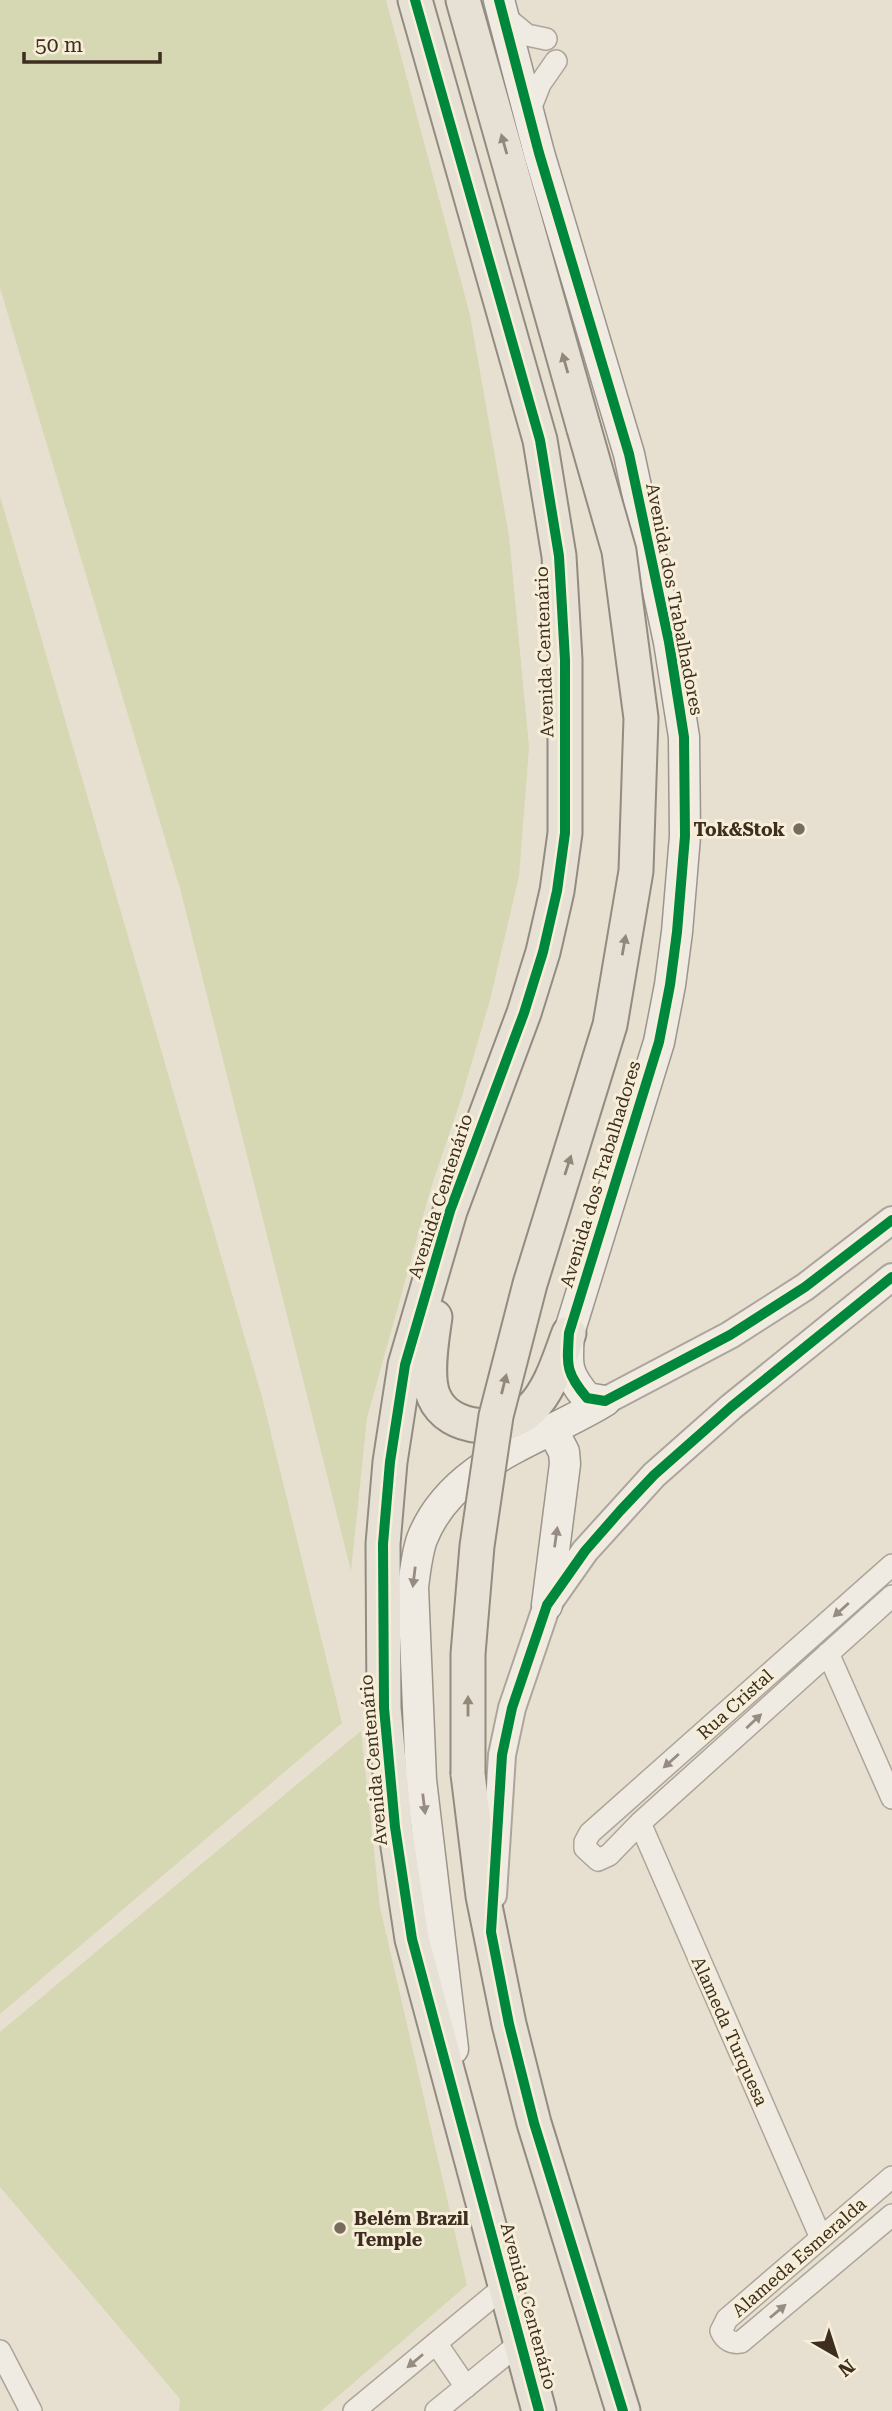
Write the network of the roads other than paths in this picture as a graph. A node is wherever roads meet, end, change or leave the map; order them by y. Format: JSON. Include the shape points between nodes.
{"nodes":[{"id":1,"x":415,"y":0,"type":"edge"},
{"id":2,"x":463,"y":0,"type":"edge"},
{"id":3,"x":502,"y":8,"type":"edge"},
{"id":4,"x":546,"y":39,"type":"dead end"},
{"id":5,"x":556,"y":61,"type":"dead end"},
{"id":6,"x":529,"y":112,"type":"junction"},
{"id":7,"x":450,"y":1210,"type":"junction"},
{"id":8,"x":892,"y":1220,"type":"edge"},
{"id":9,"x":892,"y":1277,"type":"edge"},
{"id":10,"x":569,"y":1333,"type":"junction"},
{"id":11,"x":605,"y":1401,"type":"junction"},
{"id":12,"x":552,"y":1429,"type":"junction"},
{"id":13,"x":892,"y":1565,"type":"edge"},
{"id":14,"x":892,"y":1596,"type":"edge"},
{"id":15,"x":547,"y":1605,"type":"junction"},
{"id":16,"x":828,"y":1653,"type":"junction"},
{"id":17,"x":713,"y":1724,"type":"junction"},
{"id":18,"x":728,"y":1745,"type":"junction"},
{"id":19,"x":892,"y":1798,"type":"edge"},
{"id":20,"x":640,"y":1823,"type":"junction"},
{"id":21,"x":491,"y":1932,"type":"junction"},
{"id":22,"x":462,"y":2122,"type":"junction"},
{"id":23,"x":892,"y":2177,"type":"edge"},
{"id":24,"x":892,"y":2215,"type":"edge"},
{"id":25,"x":821,"y":2238,"type":"junction"},
{"id":26,"x":505,"y":2286,"type":"junction"},
{"id":27,"x":436,"y":2343,"type":"junction"},
{"id":28,"x":520,"y":2343,"type":"junction"},
{"id":29,"x":0,"y":2351,"type":"edge"},
{"id":30,"x":466,"y":2387,"type":"junction"},
{"id":31,"x":31,"y":2411,"type":"edge"},
{"id":32,"x":354,"y":2411,"type":"edge"},
{"id":33,"x":436,"y":2411,"type":"edge"},
{"id":34,"x":539,"y":2411,"type":"edge"},
{"id":35,"x":623,"y":2411,"type":"edge"}],
"edges":[{"from":1,"to":7,"type":"main road","name":"Avenida Centenário","via":[[540,440],[559,556],[565,660],[565,833],[557,891],[524,1013]]},
{"from":21,"to":2,"type":"main road","one_way":true,"bridge":true,"via":[[468,1774],[468,1654],[477,1546],[496,1416],[530,1284],[610,1025],[636,871],[641,718],[619,551]]},
{"from":3,"to":4,"type":"street","via":[[527,35]]},
{"from":3,"to":6,"type":"main road","name":"Avenida dos Trabalhadores"},
{"from":5,"to":6,"type":"street"},
{"from":6,"to":10,"type":"main road","name":"Avenida dos Trabalhadores","via":[[629,454],[684,737],[685,836],[677,932],[659,1042]]},
{"from":7,"to":10,"type":"main road","via":[[431,1340],[432,1394],[440,1408],[479,1426],[519,1418],[551,1380]]},
{"from":7,"to":22,"type":"main road","name":"Avenida Centenário","via":[[405,1365],[390,1462],[382,1625],[395,1827],[412,1939]]},
{"from":8,"to":11,"type":"street","via":[[805,1287],[730,1335]]},
{"from":9,"to":15,"type":"street","via":[[654,1475],[585,1551]]},
{"from":10,"to":11,"type":"main road","name":"Avenida dos Trabalhadores","via":[[571,1377],[587,1398]]},
{"from":11,"to":12,"type":"main road","name":"Avenida Centenário"},
{"from":15,"to":12,"type":"main road","one_way":true,"via":[[565,1464]]},
{"from":12,"to":22,"type":"main road","name":"Avenida Centenário","one_way":true,"via":[[480,1469],[457,1489],[436,1513],[422,1539],[416,1564],[413,1600],[421,1780]]},
{"from":13,"to":17,"type":"street","name":"Rua Cristal","one_way":true},
{"from":14,"to":16,"type":"street","name":"Rua Cristal"},
{"from":15,"to":21,"type":"street","via":[[512,1708],[502,1755]]},
{"from":18,"to":16,"type":"street","name":"Rua Cristal","one_way":true},
{"from":16,"to":19,"type":"street"},
{"from":17,"to":18,"type":"street"},
{"from":17,"to":20,"type":"street","name":"Rua Cristal","one_way":true,"via":[[590,1833],[585,1842],[589,1853],[598,1860],[604,1858]]},
{"from":18,"to":20,"type":"street","name":"Rua Cristal"},
{"from":20,"to":25,"type":"street","name":"Alameda Turquesa"},
{"from":21,"to":35,"type":"main road","via":[[534,2123]]},
{"from":22,"to":26,"type":"main road","name":"Avenida Centenário"},
{"from":23,"to":25,"type":"street","name":"Alameda Esmeralda"},
{"from":25,"to":24,"type":"street","name":"Alameda Esmeralda","one_way":true,"via":[[724,2322],[721,2331],[727,2340],[741,2342]]},
{"from":26,"to":27,"type":"street"},
{"from":26,"to":28,"type":"main road","name":"Avenida Centenário"},
{"from":27,"to":30,"type":"street"},
{"from":27,"to":32,"type":"street","one_way":true},
{"from":28,"to":30,"type":"street"},
{"from":28,"to":34,"type":"main road","name":"Avenida Centenário"},
{"from":29,"to":31,"type":"street"},
{"from":30,"to":33,"type":"street"}]}
